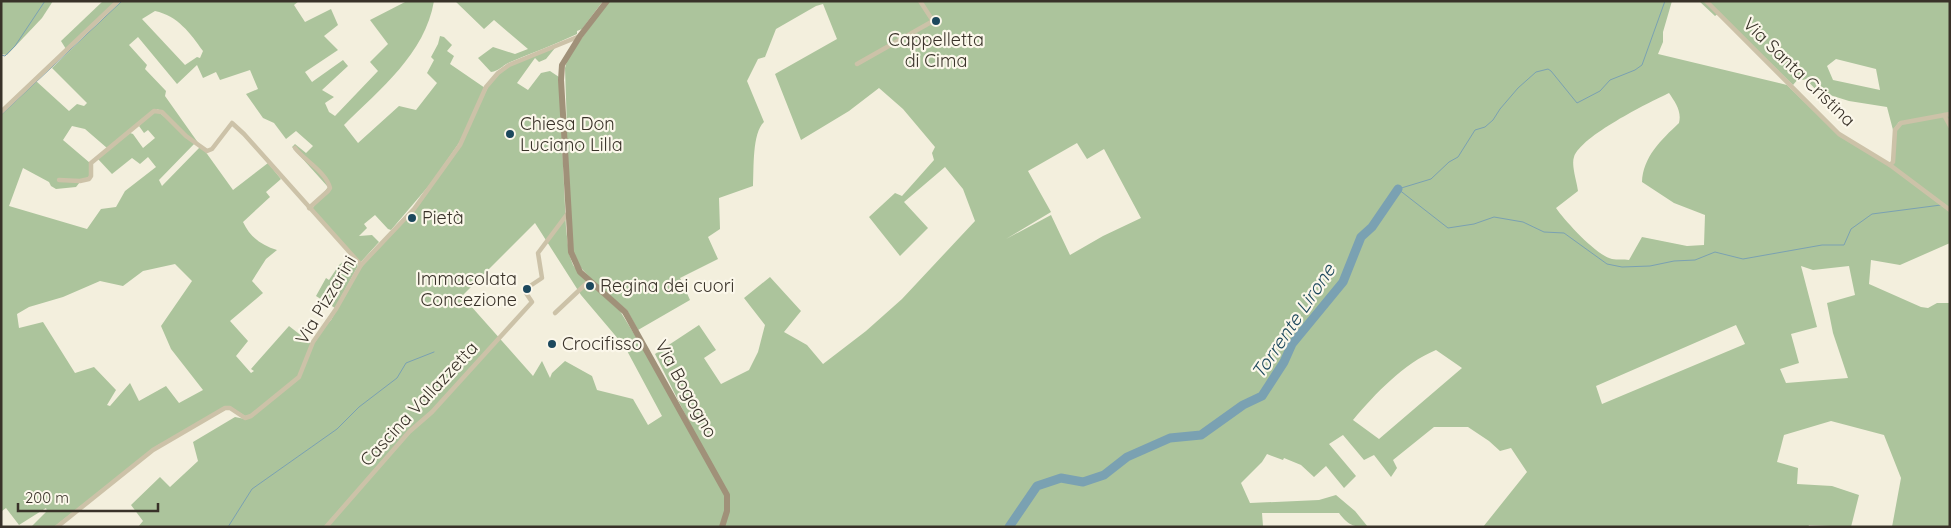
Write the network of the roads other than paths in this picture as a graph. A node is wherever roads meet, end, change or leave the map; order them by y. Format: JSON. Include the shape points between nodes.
{"nodes":[{"id":1,"x":118,"y":1,"type":"edge"},
{"id":2,"x":607,"y":1,"type":"edge"},
{"id":3,"x":920,"y":1,"type":"edge"},
{"id":4,"x":1706,"y":1,"type":"edge"},
{"id":5,"x":580,"y":36,"type":"junction"},
{"id":6,"x":856,"y":64,"type":"dead end"},
{"id":7,"x":1,"y":112,"type":"edge"},
{"id":8,"x":1947,"y":114,"type":"edge"},
{"id":9,"x":1950,"y":126,"type":"edge"},
{"id":10,"x":295,"y":148,"type":"dead end"},
{"id":11,"x":1890,"y":166,"type":"junction"},
{"id":12,"x":59,"y":180,"type":"dead end"},
{"id":13,"x":1945,"y":207,"type":"edge"},
{"id":14,"x":309,"y":208,"type":"junction"},
{"id":15,"x":568,"y":213,"type":"junction"},
{"id":16,"x":360,"y":266,"type":"junction"},
{"id":17,"x":589,"y":281,"type":"junction"},
{"id":18,"x":555,"y":313,"type":"dead end"},
{"id":19,"x":57,"y":527,"type":"edge"},
{"id":20,"x":326,"y":527,"type":"edge"},
{"id":21,"x":722,"y":527,"type":"edge"}],
"edges":[{"from":1,"to":7,"type":"street"},
{"from":2,"to":5,"type":"main road","name":"Via Bogogno"},
{"from":3,"to":6,"type":"street","via":[[933,21]]},
{"from":4,"to":11,"type":"street","name":"Via Santa Cristina","via":[[1840,134]]},
{"from":5,"to":15,"type":"main road","name":"Via Bogogno","via":[[562,65]]},
{"from":5,"to":16,"type":"street","name":"Via Pizzarini","via":[[509,65],[498,73],[486,88],[460,145],[414,209]]},
{"from":8,"to":9,"type":"street"},
{"from":8,"to":11,"type":"street","via":[[1901,123],[1895,130]]},
{"from":10,"to":14,"type":"street","via":[[329,185],[328,191]]},
{"from":11,"to":13,"type":"street","name":"Via Santa Cristina"},
{"from":12,"to":14,"type":"street","via":[[80,182],[89,179],[91,163],[154,111],[162,112],[176,128],[209,151],[232,123]]},
{"from":14,"to":16,"type":"street"},
{"from":15,"to":17,"type":"main road","name":"Via Bogogno","via":[[571,252],[576,265]]},
{"from":15,"to":20,"type":"street","name":"Cascina Vallazzetta","via":[[538,253],[542,278],[524,290],[532,302],[432,412],[409,432]]},
{"from":16,"to":19,"type":"street","name":"Via Pizzarini","via":[[336,309],[316,336],[299,377],[251,416],[245,418],[225,408],[153,450]]},
{"from":17,"to":18,"type":"street"},
{"from":17,"to":21,"type":"main road","name":"Via Bogogno","via":[[625,312],[727,495],[728,511]]}]}
